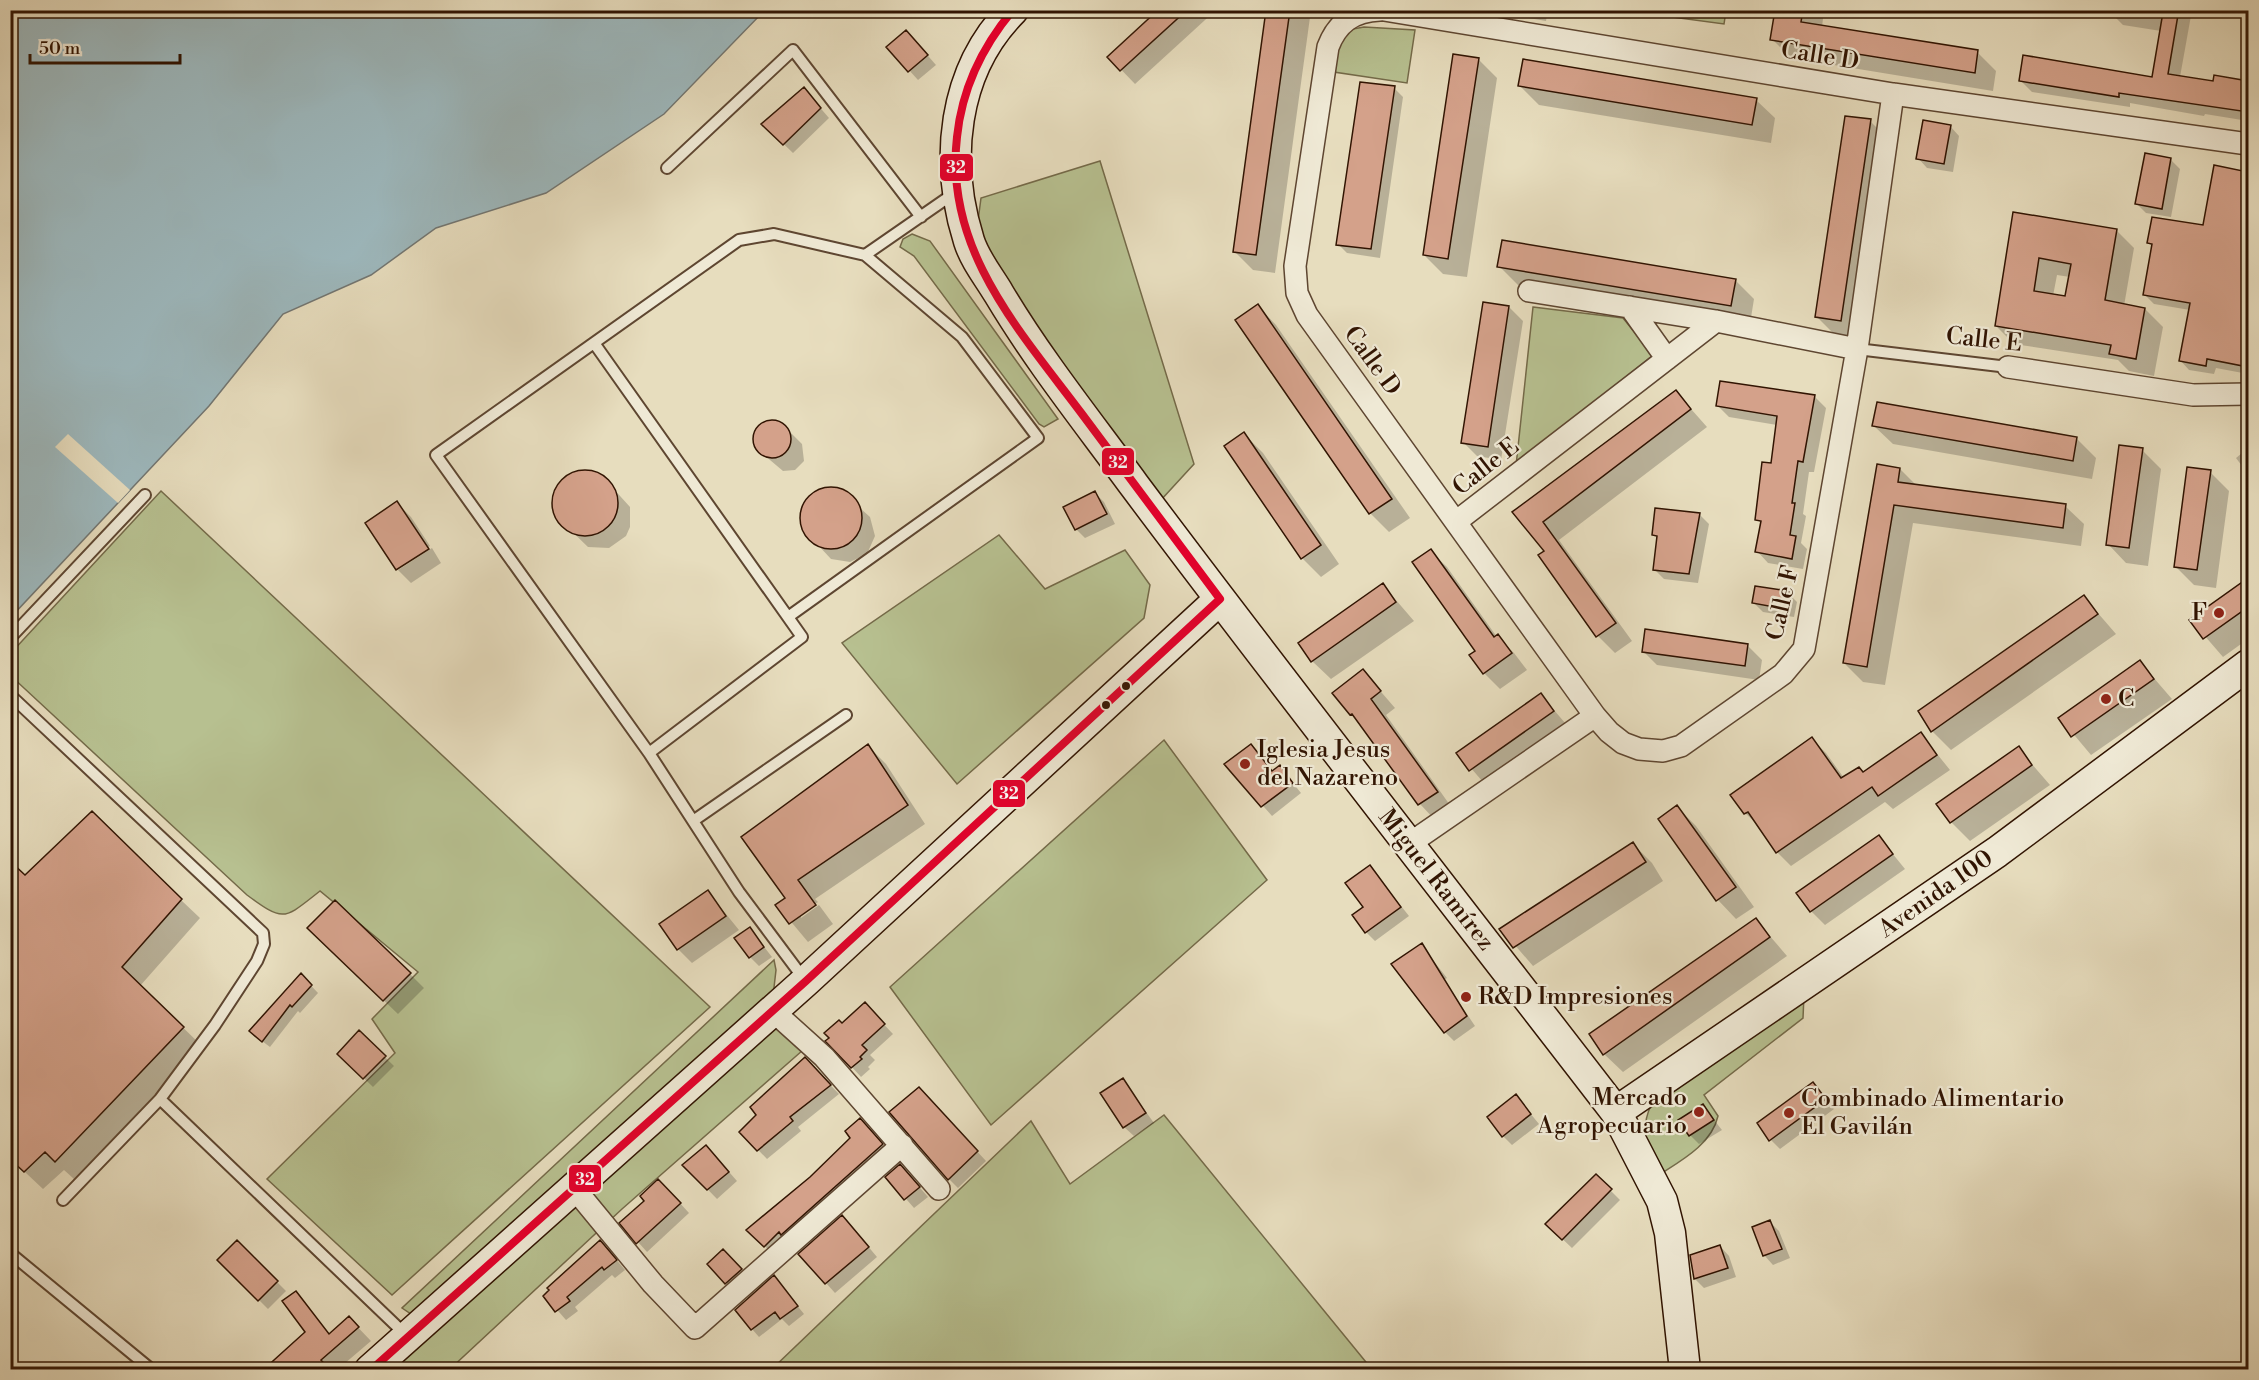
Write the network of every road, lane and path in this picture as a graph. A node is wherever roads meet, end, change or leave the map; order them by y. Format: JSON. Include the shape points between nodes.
{"nodes":[{"id":1,"x":1013,"y":10,"type":"edge"},
{"id":2,"x":1382,"y":10,"type":"edge"},
{"id":3,"x":1893,"y":94,"type":"junction"},
{"id":4,"x":2248,"y":144,"type":"edge"},
{"id":5,"x":667,"y":168,"type":"dead end"},
{"id":6,"x":956,"y":191,"type":"junction"},
{"id":7,"x":921,"y":217,"type":"junction"},
{"id":8,"x":865,"y":255,"type":"junction"},
{"id":9,"x":1529,"y":291,"type":"dead end"},
{"id":10,"x":1630,"y":307,"type":"junction"},
{"id":11,"x":1716,"y":321,"type":"junction"},
{"id":12,"x":594,"y":343,"type":"junction"},
{"id":13,"x":1857,"y":349,"type":"junction"},
{"id":14,"x":1667,"y":359,"type":"junction"},
{"id":15,"x":2008,"y":367,"type":"joint"},
{"id":16,"x":2248,"y":394,"type":"edge"},
{"id":17,"x":145,"y":495,"type":"dead end"},
{"id":18,"x":1457,"y":521,"type":"junction"},
{"id":19,"x":1220,"y":599,"type":"junction"},
{"id":20,"x":788,"y":617,"type":"junction"},
{"id":21,"x":10,"y":638,"type":"edge"},
{"id":22,"x":2248,"y":665,"type":"edge"},
{"id":23,"x":10,"y":695,"type":"edge"},
{"id":24,"x":846,"y":715,"type":"dead end"},
{"id":25,"x":1596,"y":716,"type":"junction"},
{"id":26,"x":649,"y":753,"type":"junction"},
{"id":27,"x":693,"y":821,"type":"junction"},
{"id":28,"x":1409,"y":844,"type":"junction"},
{"id":29,"x":806,"y":981,"type":"junction"},
{"id":30,"x":773,"y":1011,"type":"junction"},
{"id":31,"x":160,"y":1099,"type":"junction"},
{"id":32,"x":1616,"y":1112,"type":"junction"},
{"id":33,"x":902,"y":1145,"type":"junction"},
{"id":34,"x":574,"y":1188,"type":"junction"},
{"id":35,"x":939,"y":1190,"type":"dead end"},
{"id":36,"x":63,"y":1200,"type":"dead end"},
{"id":37,"x":10,"y":1253,"type":"edge"},
{"id":38,"x":407,"y":1337,"type":"junction"},
{"id":39,"x":152,"y":1370,"type":"edge"},
{"id":40,"x":370,"y":1370,"type":"edge"},
{"id":41,"x":1685,"y":1370,"type":"edge"}],
"edges":[{"from":1,"to":6,"type":"main road","name":"Miguel Ramírez","via":[[992,33],[969,76],[956,143]]},
{"from":2,"to":3,"type":"street","name":"Calle D"},
{"from":2,"to":18,"type":"street","name":"Calle D","via":[[1357,13],[1345,20],[1328,47],[1295,266],[1297,293],[1306,315]]},
{"from":3,"to":4,"type":"street","name":"Calle D"},
{"from":3,"to":13,"type":"street","name":"Calle F"},
{"from":5,"to":7,"type":"lane","via":[[793,50]]},
{"from":6,"to":7,"type":"lane"},
{"from":6,"to":19,"type":"main road","name":"Miguel Ramírez","via":[[970,246],[1025,338]]},
{"from":7,"to":8,"type":"lane"},
{"from":8,"to":12,"type":"lane","via":[[774,234],[739,240]]},
{"from":8,"to":20,"type":"lane","via":[[962,337],[1038,438]]},
{"from":9,"to":10,"type":"street","name":"Calle E"},
{"from":10,"to":11,"type":"street","name":"Calle E"},
{"from":10,"to":14,"type":"street"},
{"from":11,"to":13,"type":"street","name":"Calle E"},
{"from":11,"to":14,"type":"street","name":"Calle E"},
{"from":12,"to":20,"type":"lane"},
{"from":12,"to":26,"type":"lane","via":[[436,455]]},
{"from":13,"to":15,"type":"lane","name":"Calle E"},
{"from":13,"to":25,"type":"street","name":"Calle F","via":[[1804,649],[1784,674],[1681,746],[1664,751],[1639,749],[1623,743]]},
{"from":14,"to":18,"type":"street","name":"Calle E"},
{"from":15,"to":16,"type":"street","name":"Calle E","via":[[2193,395]]},
{"from":17,"to":21,"type":"lane"},
{"from":18,"to":25,"type":"street","name":"Calle D"},
{"from":19,"to":28,"type":"main road","name":"Miguel Ramírez"},
{"from":19,"to":29,"type":"main road"},
{"from":20,"to":26,"type":"lane","via":[[802,637]]},
{"from":22,"to":32,"type":"main road","name":"Avenida 100","via":[[1997,852]]},
{"from":23,"to":31,"type":"lane","via":[[263,933],[264,944],[257,961]]},
{"from":24,"to":27,"type":"lane"},
{"from":25,"to":28,"type":"street"},
{"from":26,"to":27,"type":"lane"},
{"from":27,"to":29,"type":"lane","via":[[739,892]]},
{"from":28,"to":32,"type":"main road","name":"Miguel Ramírez"},
{"from":29,"to":30,"type":"main road"},
{"from":30,"to":33,"type":"street","via":[[824,1057]]},
{"from":30,"to":34,"type":"main road"},
{"from":31,"to":36,"type":"lane"},
{"from":31,"to":38,"type":"lane"},
{"from":32,"to":41,"type":"main road","name":"Miguel Ramírez","via":[[1662,1201],[1670,1233]]},
{"from":33,"to":34,"type":"street","via":[[695,1328],[653,1284]]},
{"from":33,"to":35,"type":"street"},
{"from":34,"to":38,"type":"main road"},
{"from":37,"to":39,"type":"lane"},
{"from":38,"to":40,"type":"main road"}]}
